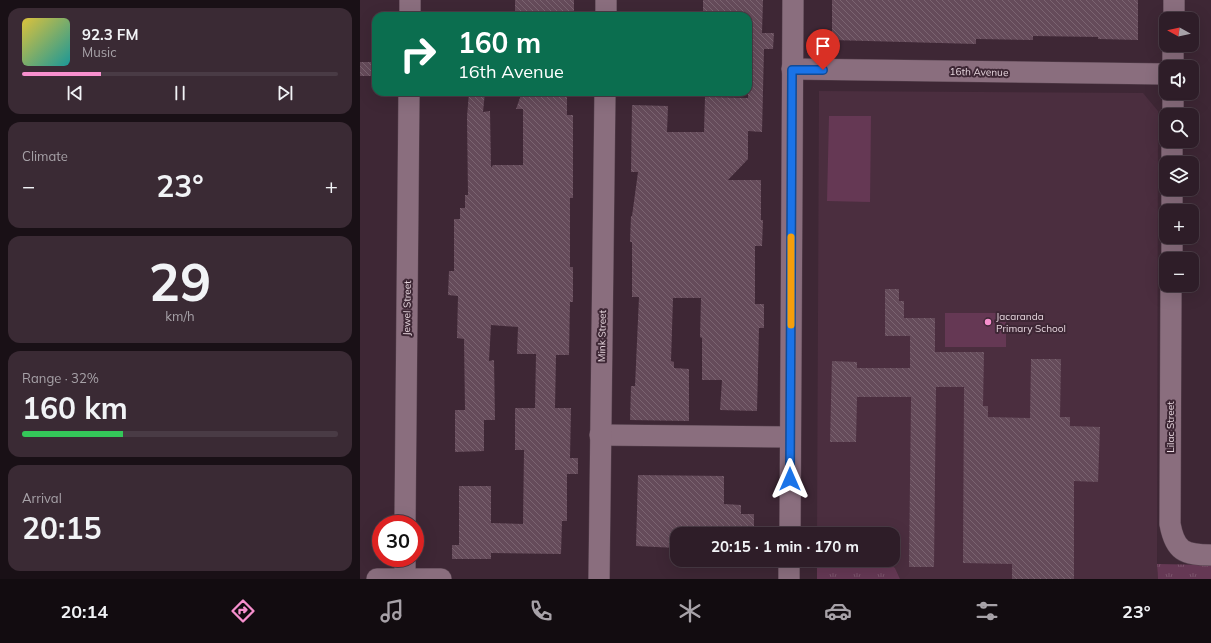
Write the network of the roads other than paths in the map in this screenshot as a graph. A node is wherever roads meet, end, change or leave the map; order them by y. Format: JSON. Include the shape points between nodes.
{"nodes":[{"id":1,"x":410,"y":0,"type":"edge"},
{"id":2,"x":606,"y":0,"type":"edge"},
{"id":3,"x":793,"y":0,"type":"edge"},
{"id":4,"x":1174,"y":0,"type":"edge"},
{"id":5,"x":410,"y":12,"type":"edge"},
{"id":6,"x":606,"y":12,"type":"edge"},
{"id":7,"x":1174,"y":12,"type":"edge"},
{"id":8,"x":792,"y":70,"type":"junction"},
{"id":9,"x":1159,"y":74,"type":"edge"},
{"id":10,"x":409,"y":96,"type":"edge"},
{"id":11,"x":605,"y":96,"type":"edge"},
{"id":12,"x":1171,"y":292,"type":"edge"},
{"id":13,"x":600,"y":435,"type":"junction"},
{"id":14,"x":790,"y":437,"type":"junction"},
{"id":15,"x":405,"y":515,"type":"edge"},
{"id":16,"x":790,"y":527,"type":"edge"},
{"id":17,"x":1204,"y":555,"type":"edge"},
{"id":18,"x":405,"y":567,"type":"edge"},
{"id":19,"x":789,"y":567,"type":"edge"},
{"id":20,"x":377,"y":579,"type":"edge"},
{"id":21,"x":404,"y":579,"type":"edge"},
{"id":22,"x":441,"y":579,"type":"edge"},
{"id":23,"x":599,"y":579,"type":"edge"},
{"id":24,"x":789,"y":579,"type":"edge"}],
"edges":[{"from":1,"to":5,"type":"street"},
{"from":2,"to":6,"type":"street"},
{"from":3,"to":8,"type":"street"},
{"from":4,"to":7,"type":"street"},
{"from":8,"to":9,"type":"street","name":"16th Avenue"},
{"from":8,"to":14,"type":"street"},
{"from":10,"to":15,"type":"street","name":"Jewel Street"},
{"from":11,"to":13,"type":"street","name":"Mink Street"},
{"from":12,"to":17,"type":"street","name":"Lilac Street","via":[[1170,524],[1172,538],[1177,545],[1190,554]]},
{"from":13,"to":14,"type":"street"},
{"from":13,"to":23,"type":"street","name":"Mink Street"},
{"from":14,"to":16,"type":"street"},
{"from":18,"to":21,"type":"street"},
{"from":19,"to":24,"type":"street"},
{"from":20,"to":21,"type":"street"},
{"from":21,"to":22,"type":"street"}]}
